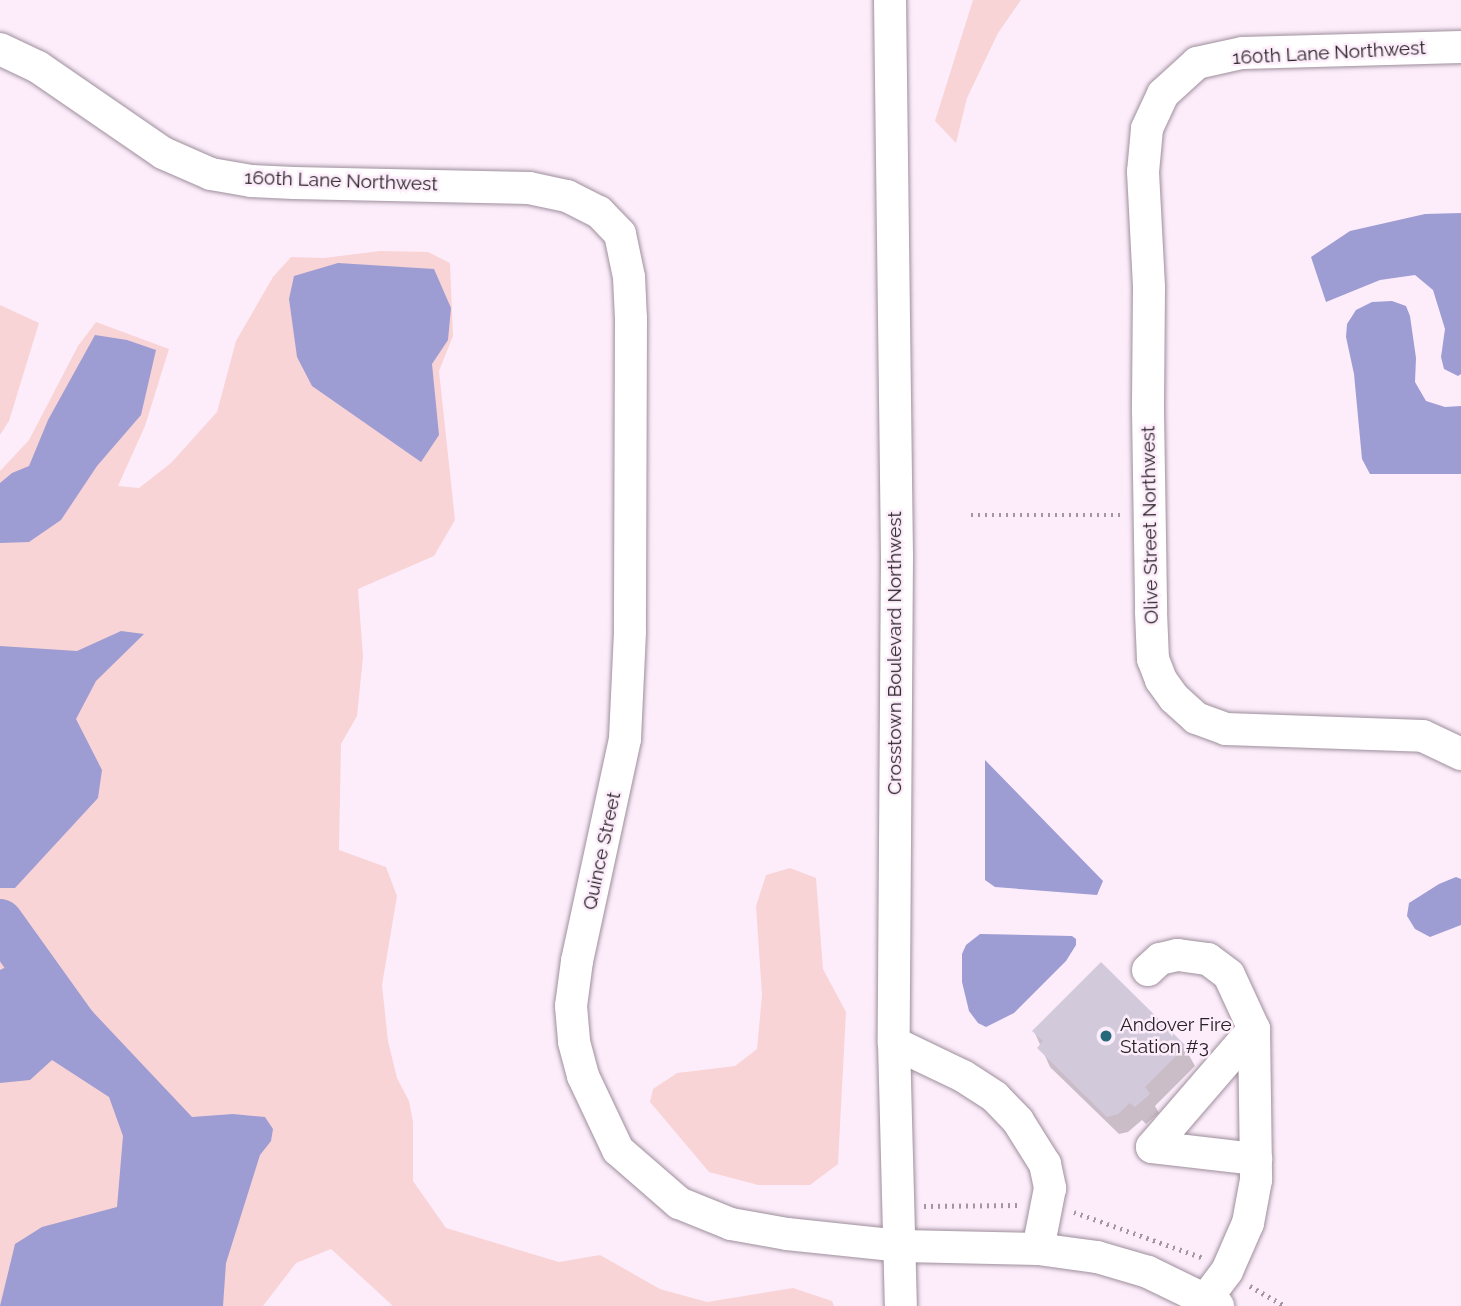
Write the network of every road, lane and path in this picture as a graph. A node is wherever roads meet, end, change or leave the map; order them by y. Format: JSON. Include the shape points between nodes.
{"nodes":[{"id":1,"x":890,"y":0,"type":"edge"},
{"id":2,"x":1461,"y":47,"type":"edge"},
{"id":3,"x":0,"y":49,"type":"edge"},
{"id":4,"x":1197,"y":64,"type":"joint"},
{"id":5,"x":620,"y":234,"type":"joint"},
{"id":6,"x":971,"y":515,"type":"dead end"},
{"id":7,"x":1150,"y":515,"type":"junction"},
{"id":8,"x":1461,"y":754,"type":"edge"},
{"id":9,"x":1148,"y":970,"type":"dead end"},
{"id":10,"x":1254,"y":1029,"type":"junction"},
{"id":11,"x":894,"y":1043,"type":"junction"},
{"id":12,"x":1256,"y":1159,"type":"junction"},
{"id":13,"x":902,"y":1246,"type":"junction"},
{"id":14,"x":1038,"y":1249,"type":"junction"},
{"id":15,"x":1212,"y":1303,"type":"edge"},
{"id":16,"x":901,"y":1306,"type":"edge"}],
"edges":[{"from":1,"to":11,"type":"street","name":"Crosstown Boulevard Northwest","via":[[897,556]]},
{"from":2,"to":4,"type":"street","name":"160th Lane Northwest","via":[[1242,53]]},
{"from":3,"to":5,"type":"street","name":"160th Lane Northwest","via":[[38,67],[163,153],[211,174],[294,183],[528,188],[566,195],[599,212]]},
{"from":4,"to":7,"type":"street","name":"Olive Street Northwest","via":[[1163,94],[1147,129],[1143,172],[1149,288]]},
{"from":5,"to":13,"type":"street","name":"Quince Street","via":[[629,277],[631,333],[626,726],[577,961],[571,1006],[580,1064],[618,1150],[678,1203],[731,1224]]},
{"from":6,"to":7,"type":"path"},
{"from":7,"to":8,"type":"street","name":"Olive Street Northwest","via":[[1153,659],[1174,698],[1196,718],[1226,729],[1423,736]]},
{"from":9,"to":10,"type":"street","via":[[1160,959],[1178,955],[1209,959],[1229,975]]},
{"from":10,"to":12,"type":"street"},
{"from":10,"to":12,"type":"street","via":[[1152,1147]]},
{"from":11,"to":13,"type":"street","name":"Crosstown Boulevard Northwest"},
{"from":11,"to":14,"type":"street","via":[[963,1076],[995,1097],[1018,1121],[1045,1164],[1050,1188]]},
{"from":12,"to":15,"type":"street","via":[[1248,1223]]},
{"from":13,"to":14,"type":"street","name":"Quince Street"},
{"from":13,"to":16,"type":"street","name":"Crosstown Boulevard Northwest"},
{"from":14,"to":15,"type":"street","name":"Quince Street","via":[[1135,1268]]}]}
